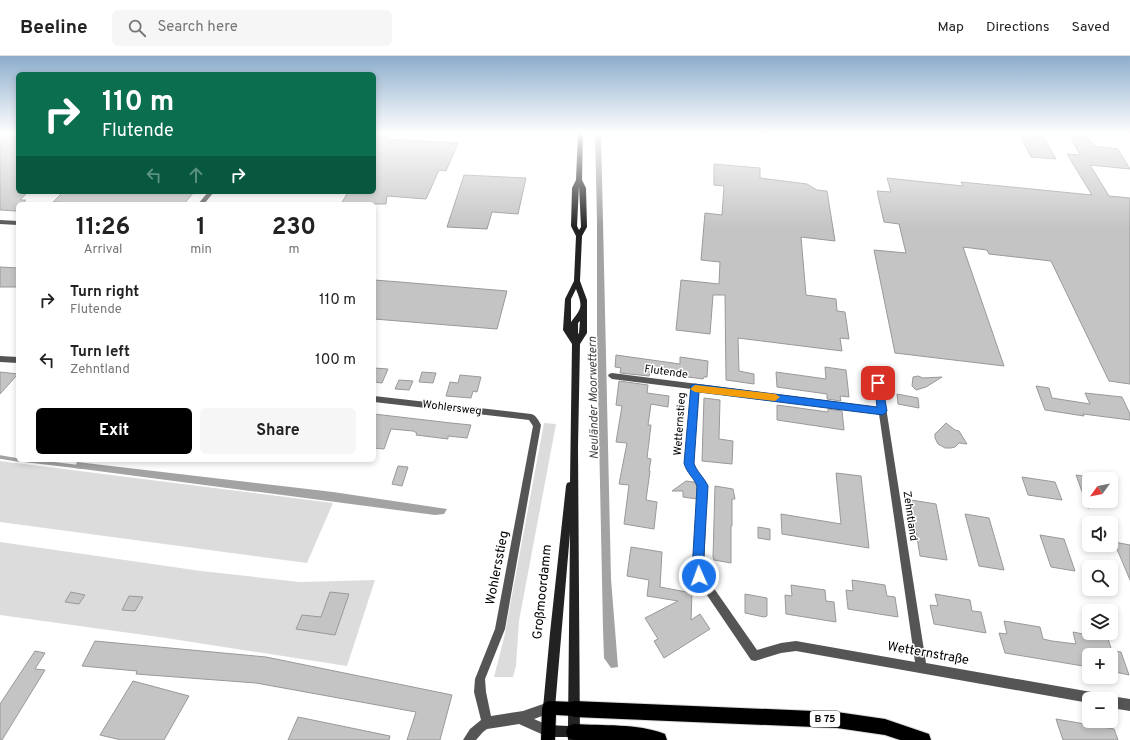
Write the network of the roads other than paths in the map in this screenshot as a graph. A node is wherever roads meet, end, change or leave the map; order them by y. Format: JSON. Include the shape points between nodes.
{"nodes":[{"id":1,"x":579,"y":165,"type":"edge"},
{"id":2,"x":579,"y":180,"type":"junction"},
{"id":3,"x":209,"y":194,"type":"edge"},
{"id":4,"x":203,"y":202,"type":"edge"},
{"id":5,"x":574,"y":216,"type":"junction"},
{"id":6,"x":0,"y":222,"type":"edge"},
{"id":7,"x":16,"y":223,"type":"edge"},
{"id":8,"x":583,"y":223,"type":"junction"},
{"id":9,"x":579,"y":236,"type":"junction"},
{"id":10,"x":577,"y":281,"type":"junction"},
{"id":11,"x":576,"y":344,"type":"junction"},
{"id":12,"x":0,"y":359,"type":"edge"},
{"id":13,"x":16,"y":360,"type":"edge"},
{"id":14,"x":876,"y":369,"type":"dead end"},
{"id":15,"x":612,"y":376,"type":"dead end"},
{"id":16,"x":695,"y":388,"type":"junction"},
{"id":17,"x":376,"y":399,"type":"edge"},
{"id":18,"x":883,"y":411,"type":"junction"},
{"id":19,"x":531,"y":417,"type":"joint"},
{"id":20,"x":574,"y":447,"type":"junction"},
{"id":21,"x":755,"y":656,"type":"joint"},
{"id":22,"x":921,"y":667,"type":"junction"},
{"id":23,"x":1082,"y":696,"type":"edge"},
{"id":24,"x":1118,"y":703,"type":"edge"},
{"id":25,"x":1130,"y":705,"type":"edge"},
{"id":26,"x":549,"y":708,"type":"junction"},
{"id":27,"x":574,"y":709,"type":"junction"},
{"id":28,"x":519,"y":718,"type":"junction"},
{"id":29,"x":487,"y":723,"type":"junction"},
{"id":30,"x":548,"y":735,"type":"edge"},
{"id":31,"x":574,"y":736,"type":"edge"},
{"id":32,"x":469,"y":740,"type":"edge"},
{"id":33,"x":659,"y":740,"type":"edge"},
{"id":34,"x":924,"y":740,"type":"edge"}],
"edges":[{"from":1,"to":2,"type":"main road","name":"Großmoordamm"},
{"from":2,"to":5,"type":"main road","name":"Großmoordamm","via":[[575,188]]},
{"from":2,"to":8,"type":"main road","name":"Großmoordamm","via":[[583,188]]},
{"from":3,"to":4,"type":"street"},
{"from":5,"to":8,"type":"main road"},
{"from":5,"to":9,"type":"main road","name":"Großmoordamm","via":[[574,226]]},
{"from":6,"to":7,"type":"street"},
{"from":8,"to":9,"type":"main road","name":"Großmoordamm","via":[[584,227]]},
{"from":9,"to":10,"type":"main road","name":"Großmoordamm"},
{"from":10,"to":11,"type":"main road","name":"Großmoordamm","via":[[584,300],[583,333]]},
{"from":10,"to":11,"type":"main road","name":"Großmoordamm","via":[[568,299],[567,330]]},
{"from":11,"to":20,"type":"main road","name":"Großmoordamm"},
{"from":12,"to":13,"type":"street"},
{"from":14,"to":18,"type":"street","name":"Zehntland"},
{"from":15,"to":16,"type":"street","name":"Flutende"},
{"from":16,"to":18,"type":"street","name":"Flutende"},
{"from":16,"to":21,"type":"street","name":"Wetternstieg","via":[[689,463],[691,471],[699,478],[702,486],[699,576]]},
{"from":17,"to":19,"type":"street","name":"Wohlersweg"},
{"from":18,"to":22,"type":"street","name":"Zehntland"},
{"from":19,"to":29,"type":"street","name":"Wohlersstieg","via":[[537,427],[500,629],[480,678],[480,692]]},
{"from":20,"to":26,"type":"main road","name":"Großmoordamm"},
{"from":20,"to":27,"type":"main road","name":"Großmoordamm"},
{"from":21,"to":22,"type":"street","name":"Wetternstraße","via":[[796,646]]},
{"from":22,"to":23,"type":"street","name":"Wetternstraße"},
{"from":24,"to":25,"type":"street"},
{"from":26,"to":27,"type":"main road"},
{"from":26,"to":28,"type":"street"},
{"from":26,"to":30,"type":"main road","name":"Großmoordamm"},
{"from":27,"to":31,"type":"main road","name":"Großmoordamm"},
{"from":27,"to":34,"type":"highway","number":"B 75","via":[[845,721],[885,727]]},
{"from":28,"to":29,"type":"street"},
{"from":28,"to":30,"type":"street"},
{"from":29,"to":32,"type":"street"},
{"from":30,"to":31,"type":"main road"},
{"from":31,"to":33,"type":"highway","via":[[634,735]]}]}
